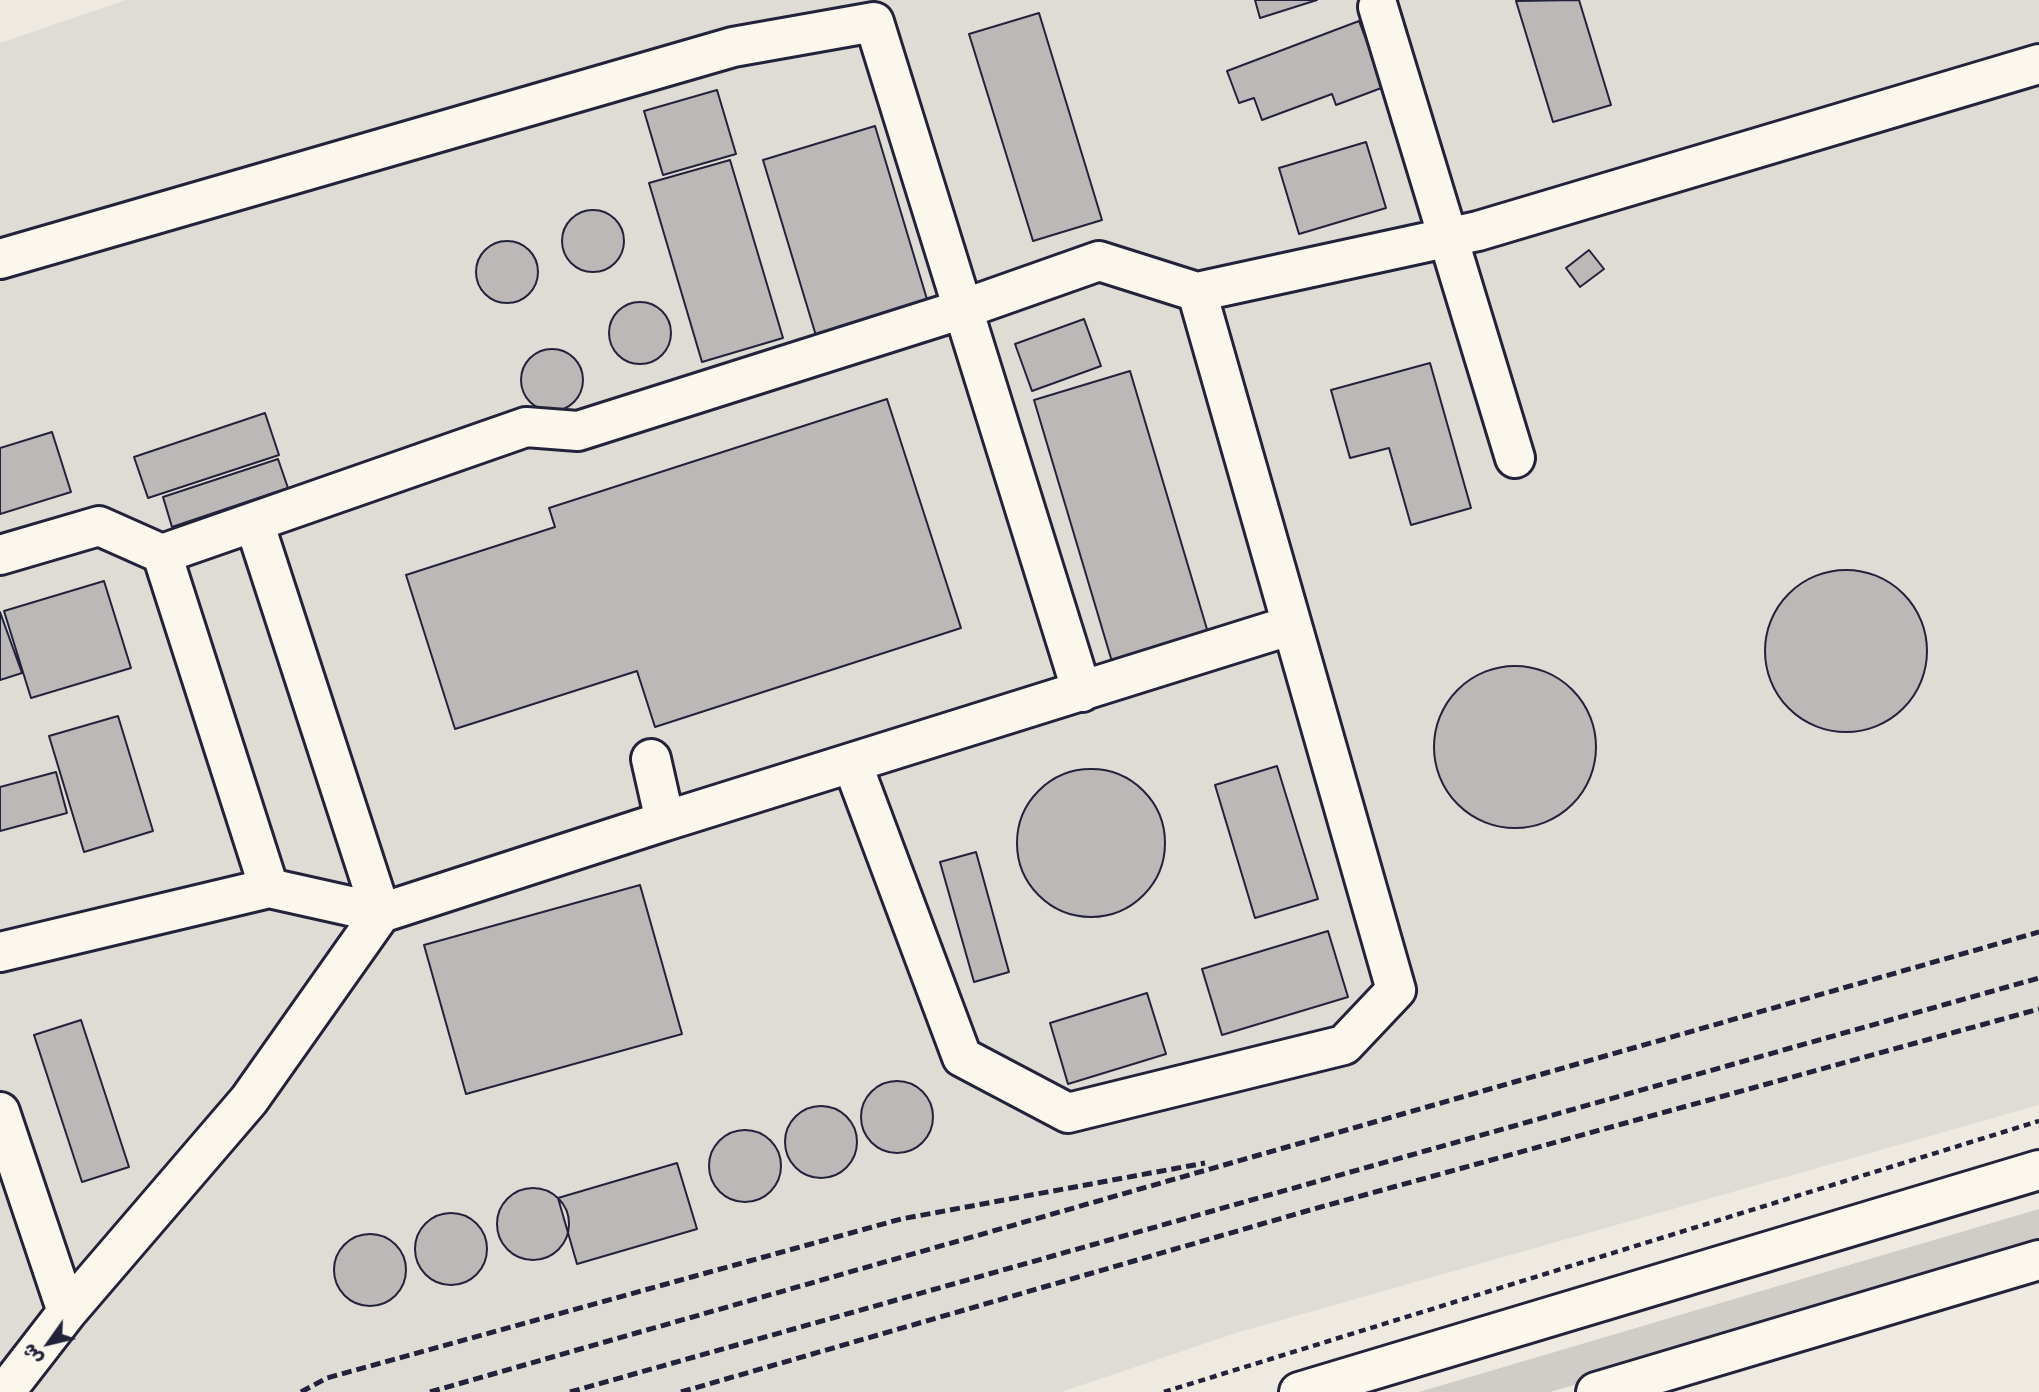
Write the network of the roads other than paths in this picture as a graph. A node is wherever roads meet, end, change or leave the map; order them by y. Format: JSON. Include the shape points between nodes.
{"nodes":[{"id":1,"x":1378,"y":7,"type":"dead end"},
{"id":2,"x":2039,"y":64,"type":"edge"},
{"id":3,"x":1448,"y":237,"type":"junction"},
{"id":4,"x":0,"y":259,"type":"edge"},
{"id":5,"x":1197,"y":292,"type":"junction"},
{"id":6,"x":963,"y":309,"type":"junction"},
{"id":7,"x":1515,"y":458,"type":"dead end"},
{"id":8,"x":254,"y":523,"type":"junction"},
{"id":9,"x":162,"y":554,"type":"junction"},
{"id":10,"x":0,"y":555,"type":"edge"},
{"id":11,"x":1292,"y":625,"type":"junction"},
{"id":12,"x":1082,"y":692,"type":"junction"},
{"id":13,"x":651,"y":759,"type":"dead end"},
{"id":14,"x":852,"y":763,"type":"junction"},
{"id":15,"x":665,"y":821,"type":"junction"},
{"id":16,"x":269,"y":888,"type":"junction"},
{"id":17,"x":381,"y":913,"type":"junction"},
{"id":18,"x":0,"y":952,"type":"edge"},
{"id":19,"x":0,"y":1112,"type":"edge"},
{"id":20,"x":2039,"y":1170,"type":"edge"},
{"id":21,"x":2039,"y":1260,"type":"edge"},
{"id":22,"x":67,"y":1312,"type":"junction"},
{"id":23,"x":5,"y":1392,"type":"edge"},
{"id":24,"x":1299,"y":1392,"type":"edge"},
{"id":25,"x":1596,"y":1392,"type":"edge"}],
"edges":[{"from":1,"to":3,"type":"street"},
{"from":2,"to":3,"type":"street"},
{"from":3,"to":5,"type":"street"},
{"from":3,"to":7,"type":"street"},
{"from":4,"to":6,"type":"street","via":[[733,47],[874,22]]},
{"from":5,"to":6,"type":"street","via":[[1099,261]]},
{"from":5,"to":11,"type":"street"},
{"from":6,"to":8,"type":"street","via":[[578,431],[526,428]]},
{"from":6,"to":12,"type":"street"},
{"from":8,"to":9,"type":"street"},
{"from":8,"to":17,"type":"street"},
{"from":9,"to":10,"type":"street","via":[[99,526]]},
{"from":9,"to":16,"type":"street"},
{"from":11,"to":12,"type":"street"},
{"from":11,"to":14,"type":"street","via":[[1396,990],[1344,1045],[1068,1113],[962,1056]]},
{"from":12,"to":14,"type":"street"},
{"from":13,"to":15,"type":"street"},
{"from":14,"to":15,"type":"street"},
{"from":15,"to":17,"type":"street"},
{"from":16,"to":17,"type":"street"},
{"from":16,"to":18,"type":"street"},
{"from":17,"to":22,"type":"street","via":[[249,1100]]},
{"from":19,"to":22,"type":"street"},
{"from":20,"to":24,"type":"street"},
{"from":21,"to":25,"type":"street"},
{"from":22,"to":23,"type":"street"}]}
